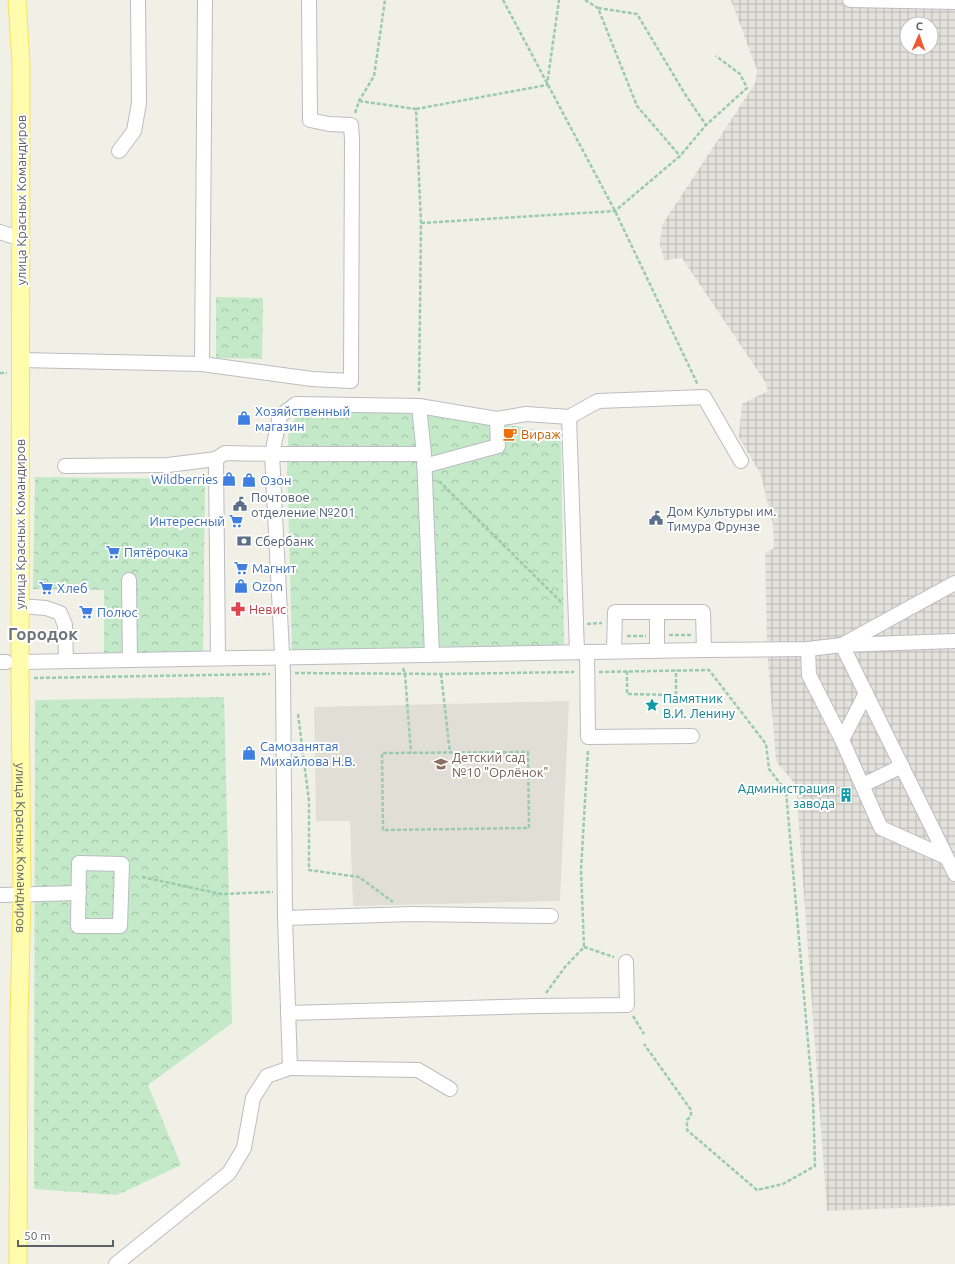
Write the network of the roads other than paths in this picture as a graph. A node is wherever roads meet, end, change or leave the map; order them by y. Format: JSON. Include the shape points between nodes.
{"nodes":[{"id":1,"x":18,"y":0,"type":"edge"},
{"id":2,"x":29,"y":0,"type":"edge"},
{"id":3,"x":138,"y":0,"type":"edge"},
{"id":4,"x":205,"y":0,"type":"edge"},
{"id":5,"x":309,"y":0,"type":"edge"},
{"id":6,"x":850,"y":0,"type":"edge"},
{"id":7,"x":955,"y":2,"type":"edge"},
{"id":8,"x":21,"y":63,"type":"junction"},
{"id":9,"x":118,"y":151,"type":"dead end"},
{"id":10,"x":0,"y":232,"type":"edge"},
{"id":11,"x":21,"y":239,"type":"junction"},
{"id":12,"x":20,"y":360,"type":"junction"},
{"id":13,"x":202,"y":364,"type":"junction"},
{"id":14,"x":419,"y":406,"type":"junction"},
{"id":15,"x":569,"y":417,"type":"junction"},
{"id":16,"x":497,"y":419,"type":"junction"},
{"id":17,"x":272,"y":454,"type":"junction"},
{"id":18,"x":216,"y":459,"type":"junction"},
{"id":19,"x":424,"y":460,"type":"junction"},
{"id":20,"x":741,"y":461,"type":"dead end"},
{"id":21,"x":65,"y":466,"type":"dead end"},
{"id":22,"x":128,"y":580,"type":"dead end"},
{"id":23,"x":955,"y":583,"type":"edge"},
{"id":24,"x":20,"y":606,"type":"junction"},
{"id":25,"x":657,"y":612,"type":"junction"},
{"id":26,"x":955,"y":641,"type":"edge"},
{"id":27,"x":842,"y":645,"type":"junction"},
{"id":28,"x":808,"y":649,"type":"junction"},
{"id":29,"x":657,"y":650,"type":"junction"},
{"id":30,"x":704,"y":650,"type":"junction"},
{"id":31,"x":614,"y":651,"type":"junction"},
{"id":32,"x":582,"y":652,"type":"junction"},
{"id":33,"x":432,"y":655,"type":"junction"},
{"id":34,"x":282,"y":657,"type":"junction"},
{"id":35,"x":218,"y":658,"type":"junction"},
{"id":36,"x":130,"y":660,"type":"junction"},
{"id":37,"x":66,"y":661,"type":"junction"},
{"id":38,"x":9,"y":662,"type":"edge"},
{"id":39,"x":866,"y":693,"type":"junction"},
{"id":40,"x":692,"y":736,"type":"dead end"},
{"id":41,"x":842,"y":740,"type":"junction"},
{"id":42,"x":902,"y":766,"type":"junction"},
{"id":43,"x":863,"y":786,"type":"junction"},
{"id":44,"x":951,"y":864,"type":"edge"},
{"id":45,"x":79,"y":893,"type":"junction"},
{"id":46,"x":0,"y":895,"type":"edge"},
{"id":47,"x":22,"y":895,"type":"junction"},
{"id":48,"x":551,"y":916,"type":"dead end"},
{"id":49,"x":285,"y":918,"type":"junction"},
{"id":50,"x":626,"y":962,"type":"road end"},
{"id":51,"x":288,"y":1013,"type":"junction"},
{"id":52,"x":290,"y":1068,"type":"junction"},
{"id":53,"x":450,"y":1089,"type":"dead end"},
{"id":54,"x":18,"y":1264,"type":"edge"},
{"id":55,"x":116,"y":1264,"type":"edge"}],
"edges":[{"from":1,"to":8,"type":"main road","name":"улица Красных Командиров"},
{"from":2,"to":8,"type":"main road"},
{"from":3,"to":9,"type":"street","via":[[139,103],[134,131]]},
{"from":4,"to":13,"type":"street"},
{"from":5,"to":13,"type":"street","via":[[310,120],[351,125],[351,381],[312,379]]},
{"from":6,"to":7,"type":"street"},
{"from":8,"to":11,"type":"main road","name":"улица Красных Командиров"},
{"from":10,"to":11,"type":"street"},
{"from":11,"to":12,"type":"main road","name":"улица Красных Командиров"},
{"from":12,"to":13,"type":"street"},
{"from":12,"to":24,"type":"main road","name":"улица Красных Командиров"},
{"from":14,"to":16,"type":"street"},
{"from":14,"to":17,"type":"street","via":[[296,404],[280,416]]},
{"from":14,"to":19,"type":"street"},
{"from":15,"to":16,"type":"street","via":[[526,414]]},
{"from":15,"to":20,"type":"street","via":[[598,401],[704,397]]},
{"from":15,"to":32,"type":"street","via":[[575,616]]},
{"from":16,"to":19,"type":"street","via":[[498,446]]},
{"from":17,"to":18,"type":"street","via":[[225,453]]},
{"from":17,"to":19,"type":"street"},
{"from":17,"to":34,"type":"street"},
{"from":18,"to":21,"type":"street","via":[[168,465]]},
{"from":18,"to":35,"type":"street"},
{"from":19,"to":33,"type":"street"},
{"from":22,"to":36,"type":"street"},
{"from":23,"to":27,"type":"street"},
{"from":24,"to":37,"type":"street","via":[[46,608],[60,613],[65,625]]},
{"from":24,"to":38,"type":"main road","name":"улица Красных Командиров"},
{"from":25,"to":29,"type":"street"},
{"from":25,"to":30,"type":"street","via":[[703,612]]},
{"from":25,"to":31,"type":"street","via":[[615,612]]},
{"from":26,"to":27,"type":"street"},
{"from":27,"to":28,"type":"street"},
{"from":27,"to":39,"type":"street"},
{"from":28,"to":30,"type":"street"},
{"from":28,"to":41,"type":"street","via":[[809,675]]},
{"from":29,"to":30,"type":"street"},
{"from":29,"to":31,"type":"street"},
{"from":31,"to":32,"type":"street"},
{"from":32,"to":33,"type":"street"},
{"from":32,"to":40,"type":"street","via":[[588,672],[588,737]]},
{"from":33,"to":34,"type":"street"},
{"from":34,"to":35,"type":"street"},
{"from":34,"to":49,"type":"street"},
{"from":35,"to":36,"type":"street"},
{"from":36,"to":37,"type":"street"},
{"from":37,"to":38,"type":"street"},
{"from":38,"to":47,"type":"main road","name":"улица Красных Командиров"},
{"from":39,"to":41,"type":"street"},
{"from":39,"to":42,"type":"street"},
{"from":41,"to":43,"type":"street"},
{"from":42,"to":43,"type":"street"},
{"from":42,"to":44,"type":"street"},
{"from":43,"to":44,"type":"street","via":[[881,828]]},
{"from":45,"to":45,"type":"street","via":[[79,863],[122,864],[120,926],[78,926]]},
{"from":45,"to":47,"type":"street"},
{"from":46,"to":47,"type":"street"},
{"from":47,"to":54,"type":"main road","name":"улица Красных Командиров"},
{"from":48,"to":49,"type":"street","via":[[412,914]]},
{"from":49,"to":51,"type":"street"},
{"from":50,"to":51,"type":"street","via":[[627,1005]]},
{"from":51,"to":52,"type":"street"},
{"from":52,"to":53,"type":"street","via":[[418,1070]]},
{"from":52,"to":55,"type":"street","via":[[267,1076],[253,1098],[244,1148],[229,1173]]}]}
